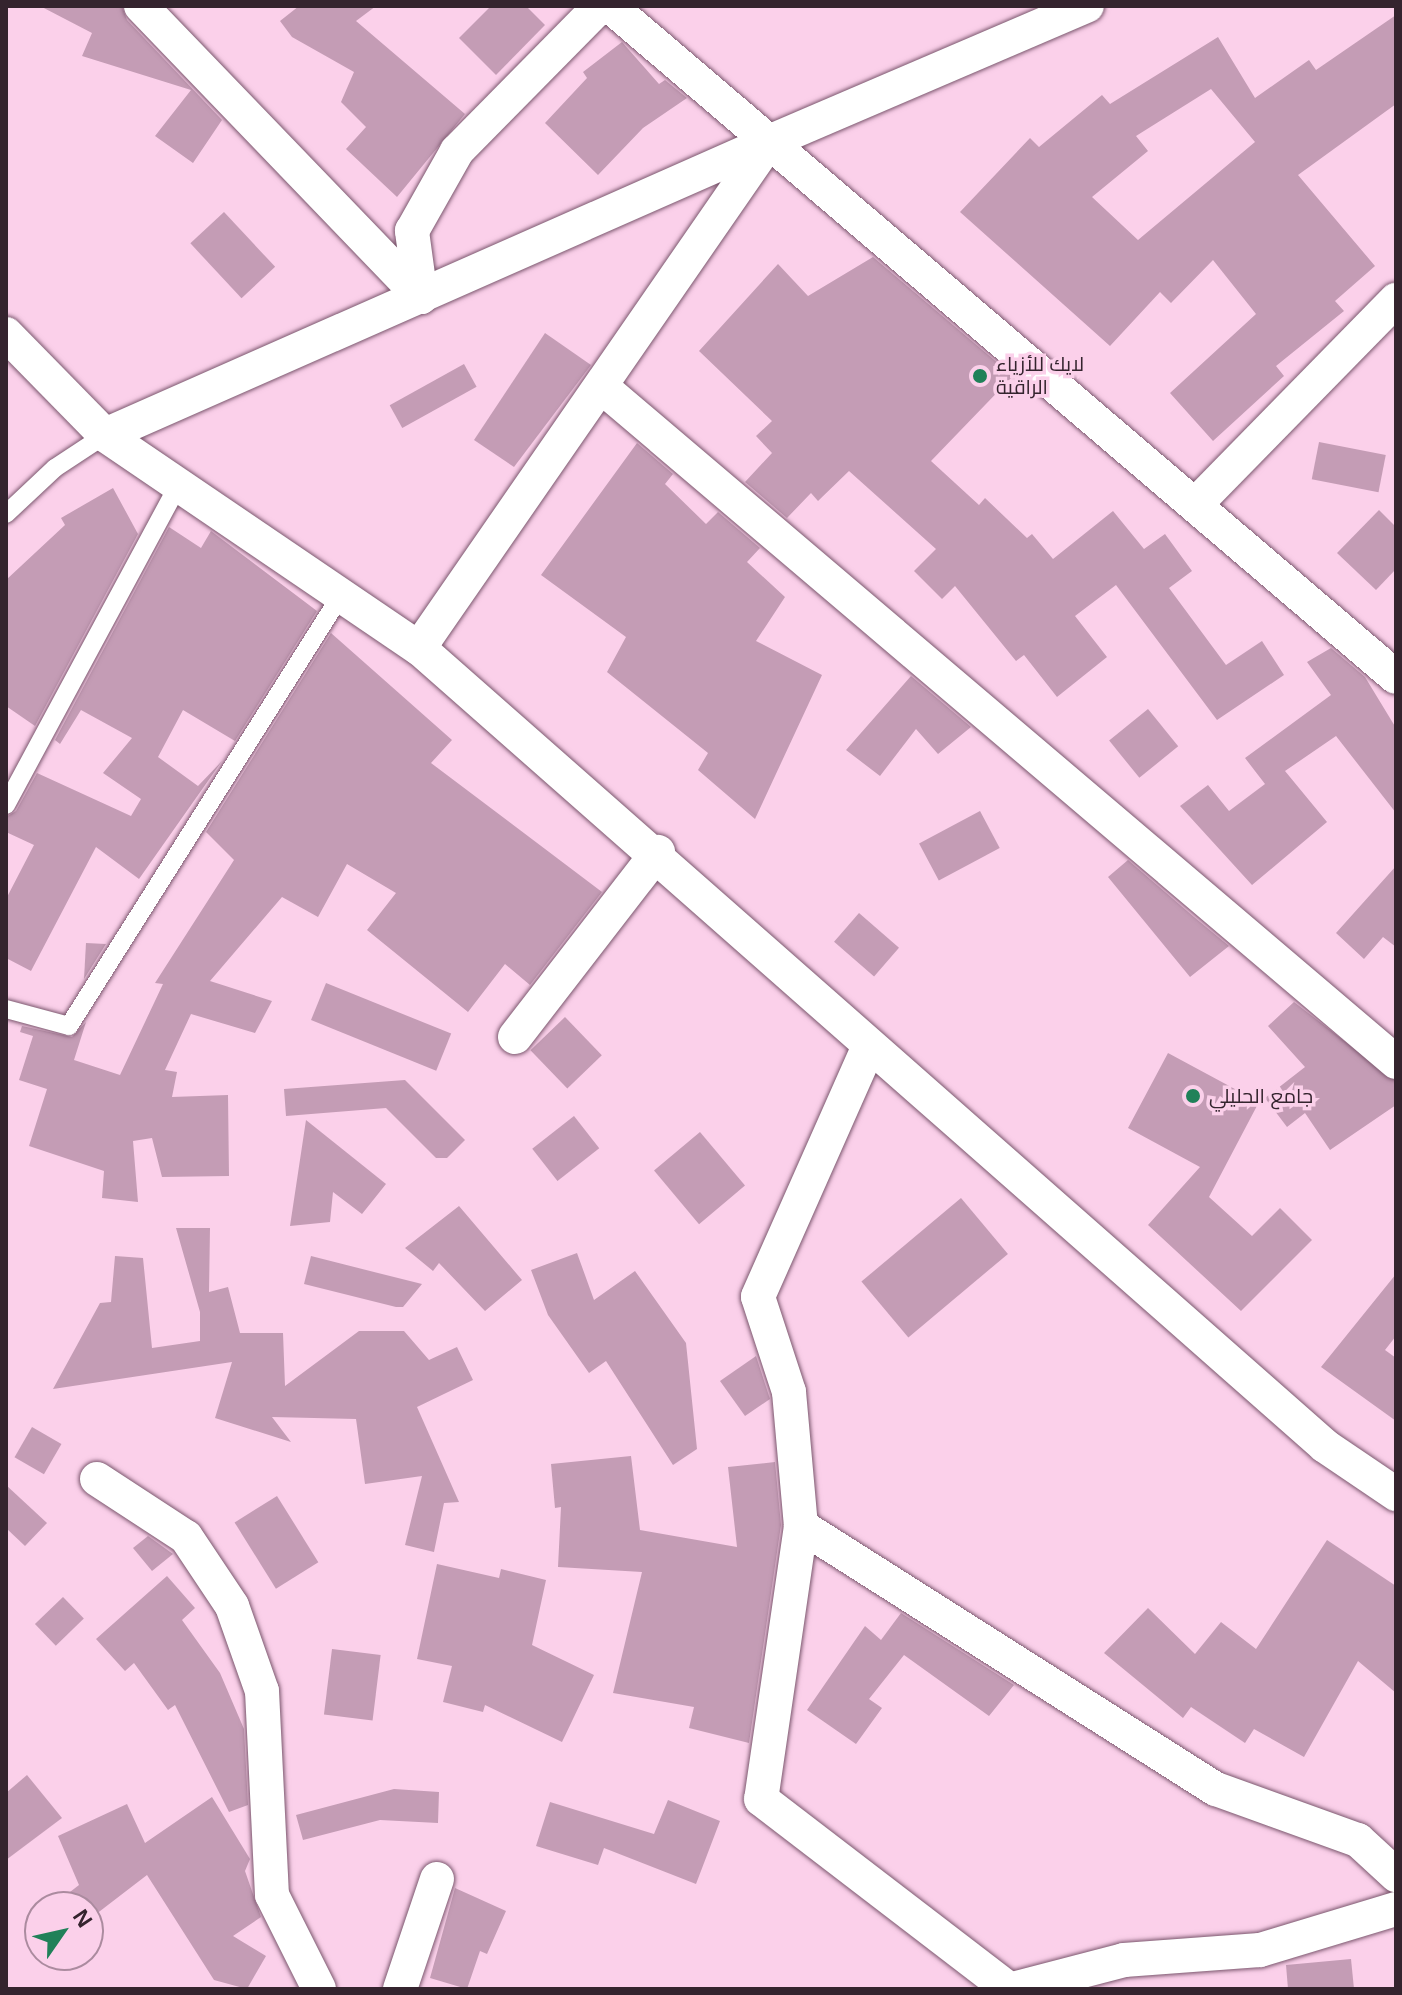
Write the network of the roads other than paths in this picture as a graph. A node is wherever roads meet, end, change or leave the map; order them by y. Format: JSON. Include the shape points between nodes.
{"nodes":[{"id":1,"x":141,"y":6,"type":"edge"},
{"id":2,"x":600,"y":6,"type":"edge"},
{"id":3,"x":610,"y":6,"type":"edge"},
{"id":4,"x":1087,"y":6,"type":"edge"},
{"id":5,"x":769,"y":142,"type":"junction"},
{"id":6,"x":421,"y":297,"type":"junction"},
{"id":7,"x":1396,"y":300,"type":"edge"},
{"id":8,"x":6,"y":334,"type":"edge"},
{"id":9,"x":603,"y":388,"type":"junction"},
{"id":10,"x":105,"y":435,"type":"junction"},
{"id":11,"x":178,"y":485,"type":"junction"},
{"id":12,"x":1198,"y":502,"type":"junction"},
{"id":13,"x":6,"y":514,"type":"edge"},
{"id":14,"x":341,"y":595,"type":"junction"},
{"id":15,"x":419,"y":648,"type":"junction"},
{"id":16,"x":1396,"y":677,"type":"edge"},
{"id":17,"x":6,"y":805,"type":"edge"},
{"id":18,"x":658,"y":852,"type":"junction"},
{"id":19,"x":6,"y":1009,"type":"edge"},
{"id":20,"x":515,"y":1037,"type":"dead end"},
{"id":21,"x":869,"y":1046,"type":"junction"},
{"id":22,"x":1396,"y":1062,"type":"edge"},
{"id":23,"x":97,"y":1479,"type":"dead end"},
{"id":24,"x":1396,"y":1494,"type":"edge"},
{"id":25,"x":801,"y":1526,"type":"junction"},
{"id":26,"x":1396,"y":1875,"type":"edge"},
{"id":27,"x":437,"y":1879,"type":"dead end"},
{"id":28,"x":1396,"y":1909,"type":"edge"},
{"id":29,"x":319,"y":1989,"type":"edge"},
{"id":30,"x":400,"y":1989,"type":"edge"},
{"id":31,"x":1011,"y":1989,"type":"edge"}],
"edges":[{"from":1,"to":6,"type":"street"},
{"from":2,"to":6,"type":"street","via":[[457,151],[412,231]]},
{"from":3,"to":5,"type":"street"},
{"from":4,"to":5,"type":"street"},
{"from":5,"to":6,"type":"street"},
{"from":5,"to":9,"type":"street"},
{"from":5,"to":12,"type":"street"},
{"from":6,"to":10,"type":"street"},
{"from":7,"to":12,"type":"street"},
{"from":8,"to":10,"type":"street"},
{"from":9,"to":15,"type":"street"},
{"from":9,"to":22,"type":"street"},
{"from":10,"to":11,"type":"street"},
{"from":10,"to":13,"type":"lane","via":[[55,468]]},
{"from":11,"to":14,"type":"street"},
{"from":11,"to":17,"type":"lane"},
{"from":12,"to":16,"type":"street"},
{"from":14,"to":15,"type":"street"},
{"from":14,"to":19,"type":"lane","via":[[69,1026]]},
{"from":15,"to":18,"type":"street"},
{"from":18,"to":20,"type":"street"},
{"from":18,"to":21,"type":"street"},
{"from":21,"to":24,"type":"street","via":[[1325,1446]]},
{"from":21,"to":25,"type":"street","via":[[758,1297],[789,1392]]},
{"from":23,"to":29,"type":"street","via":[[186,1537],[232,1606],[262,1691],[272,1895]]},
{"from":25,"to":26,"type":"street","via":[[1216,1789],[1358,1840]]},
{"from":25,"to":31,"type":"street","via":[[761,1799]]},
{"from":27,"to":30,"type":"street"},
{"from":28,"to":31,"type":"street","via":[[1260,1950],[1124,1960]]}]}
